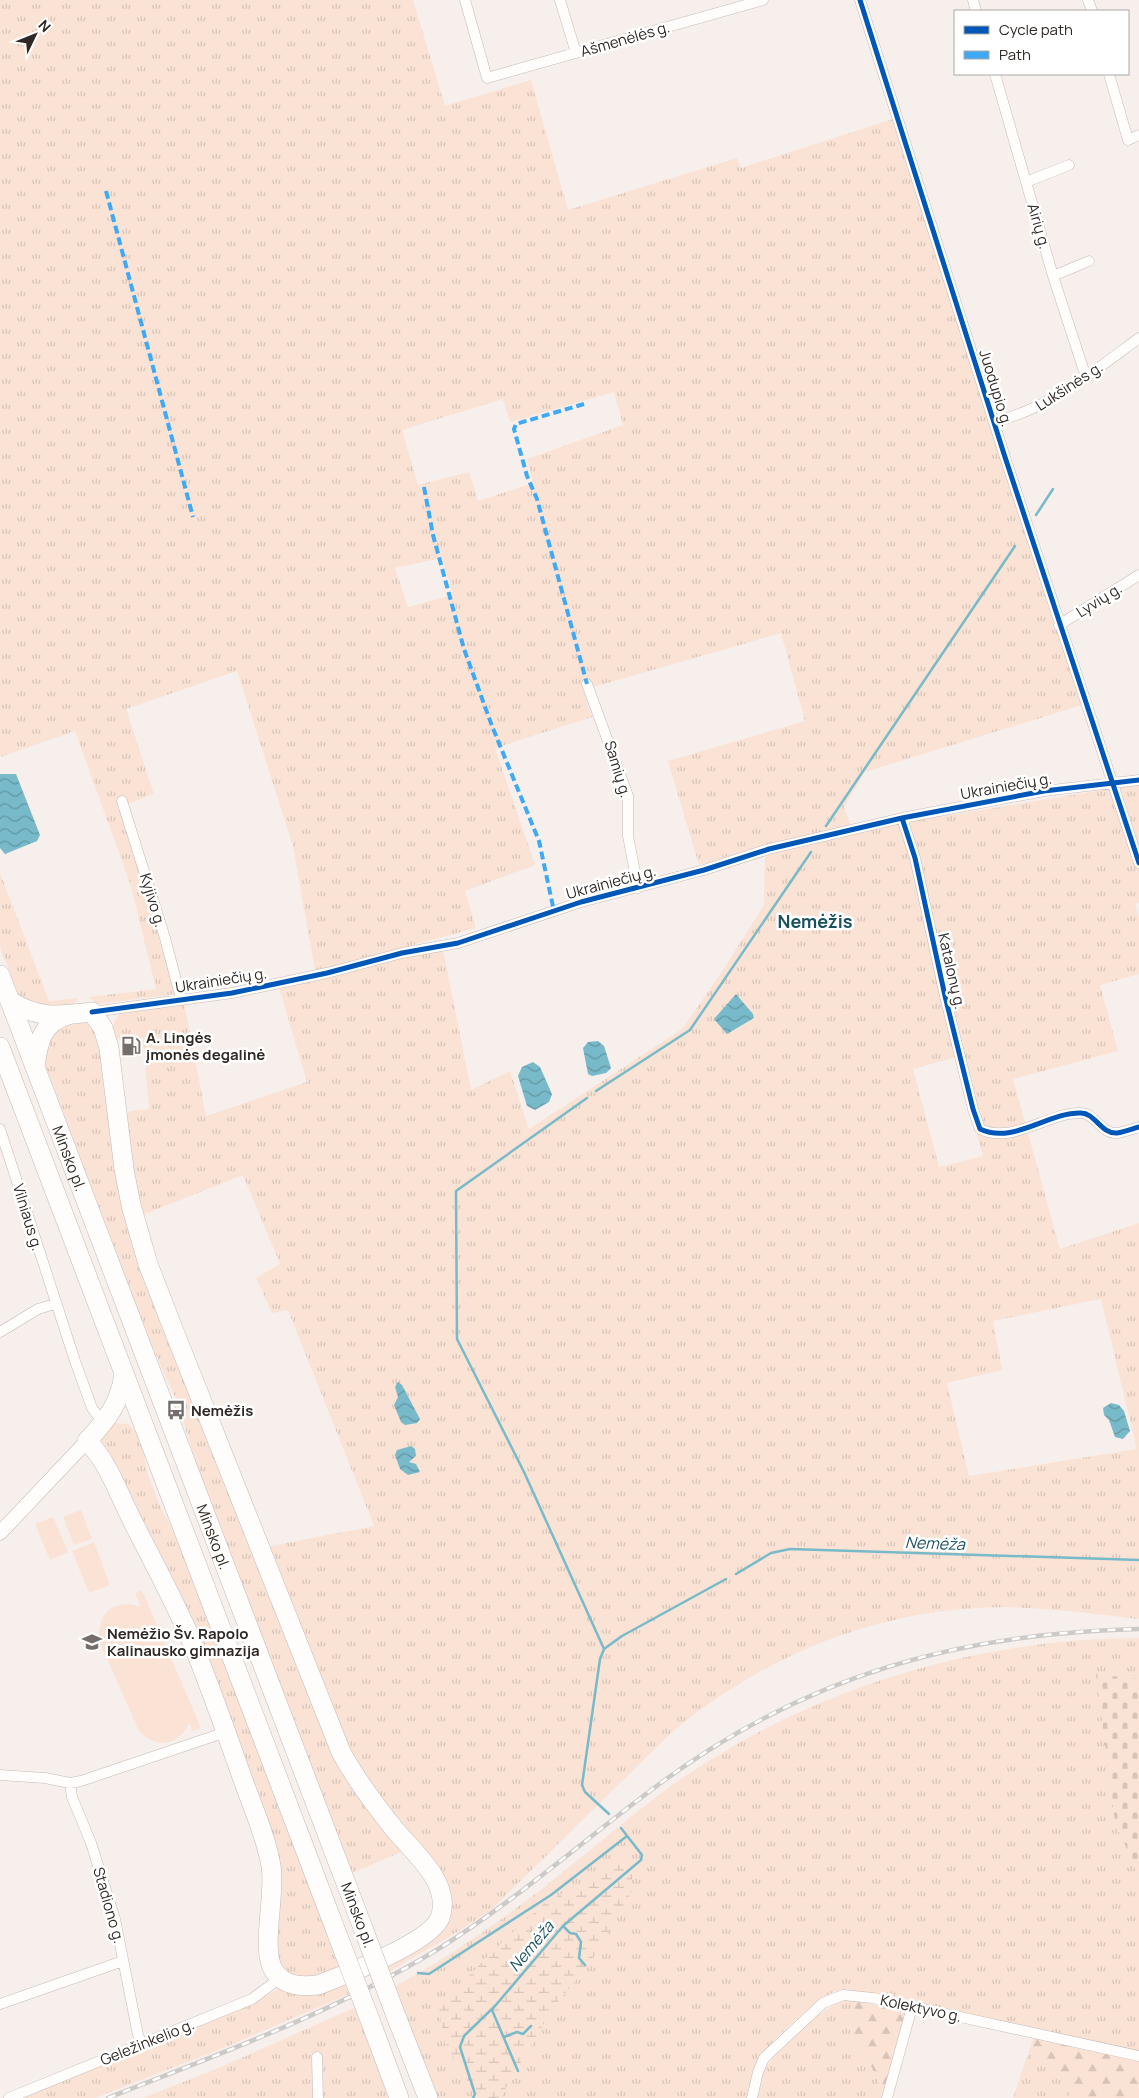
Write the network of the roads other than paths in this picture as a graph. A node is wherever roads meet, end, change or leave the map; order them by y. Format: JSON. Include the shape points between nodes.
{"nodes":[{"id":1,"x":465,"y":0,"type":"edge"},
{"id":2,"x":560,"y":0,"type":"edge"},
{"id":3,"x":764,"y":0,"type":"edge"},
{"id":4,"x":860,"y":0,"type":"edge"},
{"id":5,"x":752,"y":2,"type":"edge"},
{"id":6,"x":576,"y":53,"type":"junction"},
{"id":7,"x":994,"y":75,"type":"edge"},
{"id":8,"x":1109,"y":75,"type":"edge"},
{"id":9,"x":1139,"y":135,"type":"edge"},
{"id":10,"x":1069,"y":165,"type":"dead end"},
{"id":11,"x":1026,"y":182,"type":"junction"},
{"id":12,"x":1089,"y":261,"type":"dead end"},
{"id":13,"x":1053,"y":276,"type":"junction"},
{"id":14,"x":1139,"y":338,"type":"edge"},
{"id":15,"x":1088,"y":376,"type":"junction"},
{"id":16,"x":994,"y":422,"type":"junction"},
{"id":17,"x":1139,"y":575,"type":"edge"},
{"id":18,"x":1059,"y":625,"type":"junction"},
{"id":19,"x":587,"y":684,"type":"dead end"},
{"id":20,"x":1139,"y":780,"type":"edge"},
{"id":21,"x":1114,"y":783,"type":"junction"},
{"id":22,"x":122,"y":801,"type":"dead end"},
{"id":23,"x":902,"y":818,"type":"junction"},
{"id":24,"x":1139,"y":863,"type":"edge"},
{"id":25,"x":638,"y":888,"type":"junction"},
{"id":26,"x":0,"y":975,"type":"edge"},
{"id":27,"x":181,"y":999,"type":"junction"},
{"id":28,"x":10,"y":1001,"type":"junction"},
{"id":29,"x":92,"y":1012,"type":"junction"},
{"id":30,"x":69,"y":1014,"type":"junction"},
{"id":31,"x":0,"y":1047,"type":"edge"},
{"id":32,"x":35,"y":1067,"type":"junction"},
{"id":33,"x":1139,"y":1127,"type":"edge"},
{"id":34,"x":0,"y":1130,"type":"edge"},
{"id":35,"x":55,"y":1304,"type":"junction"},
{"id":36,"x":0,"y":1332,"type":"edge"},
{"id":37,"x":124,"y":1374,"type":"junction"},
{"id":38,"x":105,"y":1423,"type":"junction"},
{"id":39,"x":147,"y":1434,"type":"junction"},
{"id":40,"x":87,"y":1441,"type":"junction"},
{"id":41,"x":0,"y":1533,"type":"edge"},
{"id":42,"x":226,"y":1732,"type":"junction"},
{"id":43,"x":0,"y":1775,"type":"edge"},
{"id":44,"x":70,"y":1783,"type":"junction"},
{"id":45,"x":124,"y":1961,"type":"junction"},
{"id":46,"x":280,"y":1978,"type":"junction"},
{"id":47,"x":0,"y":2004,"type":"edge"},
{"id":48,"x":912,"y":2006,"type":"junction"},
{"id":49,"x":142,"y":2045,"type":"junction"},
{"id":50,"x":1139,"y":2056,"type":"edge"},
{"id":51,"x":317,"y":2057,"type":"dead end"},
{"id":52,"x":9,"y":2098,"type":"edge"},
{"id":53,"x":318,"y":2098,"type":"edge"},
{"id":54,"x":399,"y":2098,"type":"edge"},
{"id":55,"x":428,"y":2098,"type":"edge"},
{"id":56,"x":752,"y":2098,"type":"edge"},
{"id":57,"x":888,"y":2098,"type":"edge"}],
"edges":[{"from":1,"to":6,"type":"street","name":"Ašmenėlės g.","via":[[487,78]]},
{"from":2,"to":6,"type":"street"},
{"from":3,"to":5,"type":"street","name":"Ašmenėlės g."},
{"from":4,"to":16,"type":"street","name":"Juodupio g."},
{"from":5,"to":6,"type":"street","name":"Ašmenėlės g."},
{"from":7,"to":11,"type":"street","name":"Airių g."},
{"from":8,"to":9,"type":"street","via":[[1128,140]]},
{"from":10,"to":11,"type":"street"},
{"from":11,"to":13,"type":"street","name":"Airių g."},
{"from":12,"to":13,"type":"street"},
{"from":13,"to":15,"type":"street","name":"Airių g."},
{"from":14,"to":15,"type":"street","name":"Lukšinės g."},
{"from":15,"to":16,"type":"street","name":"Lukšinės g.","via":[[1032,411]]},
{"from":16,"to":18,"type":"street","name":"Juodupio g."},
{"from":17,"to":18,"type":"street","name":"Lyvių g."},
{"from":18,"to":21,"type":"street","name":"Juodupio g."},
{"from":19,"to":25,"type":"street","name":"Samių g.","via":[[628,796],[628,836]]},
{"from":20,"to":21,"type":"street","name":"Ukrainiečių g."},
{"from":21,"to":23,"type":"street","name":"Ukrainiečių g.","via":[[1044,791]]},
{"from":21,"to":24,"type":"street","name":"Juodupio g."},
{"from":22,"to":27,"type":"street","name":"Kyjivo g."},
{"from":23,"to":25,"type":"street","name":"Ukrainiečių g.","via":[[769,849]]},
{"from":23,"to":33,"type":"street","name":"Katalonų g.","via":[[917,866],[937,961],[980,1129],[1009,1133],[1061,1116],[1083,1113],[1098,1126],[1115,1133]]},
{"from":25,"to":27,"type":"street","name":"Ukrainiečių g.","via":[[581,902],[458,943],[232,993]]},
{"from":26,"to":28,"type":"highway","name":"Minsko pl."},
{"from":27,"to":29,"type":"street","name":"Ukrainiečių g."},
{"from":28,"to":30,"type":"highway","via":[[35,1014]]},
{"from":28,"to":32,"type":"highway","name":"Minsko pl."},
{"from":29,"to":30,"type":"highway"},
{"from":29,"to":46,"type":"highway","via":[[109,1048],[131,1205],[148,1264],[174,1332],[341,1752],[364,1790],[434,1877],[442,1900],[434,1926],[397,1951],[318,1985],[298,1986]]},
{"from":30,"to":32,"type":"highway","via":[[51,1022],[42,1032]]},
{"from":31,"to":37,"type":"highway","name":"Minsko pl."},
{"from":32,"to":55,"type":"highway","name":"Minsko pl.","bridge":true},
{"from":34,"to":35,"type":"street","name":"Vilniaus g."},
{"from":35,"to":36,"type":"street","via":[[38,1309]]},
{"from":35,"to":38,"type":"street","name":"Vilniaus g.","via":[[92,1408]]},
{"from":37,"to":38,"type":"highway","via":[[119,1399]]},
{"from":37,"to":39,"type":"highway","name":"Minsko pl."},
{"from":38,"to":39,"type":"highway","via":[[130,1421]]},
{"from":38,"to":40,"type":"highway"},
{"from":39,"to":54,"type":"highway","name":"Minsko pl.","bridge":true},
{"from":40,"to":41,"type":"main road"},
{"from":40,"to":42,"type":"highway","via":[[106,1469],[173,1601]]},
{"from":42,"to":44,"type":"street","via":[[95,1778]]},
{"from":42,"to":46,"type":"highway","via":[[271,1865],[274,1892],[268,1953],[270,1964]]},
{"from":43,"to":44,"type":"street"},
{"from":44,"to":45,"type":"street","name":"Stadiono g.","via":[[72,1797],[116,1919]]},
{"from":45,"to":47,"type":"street","name":"Stadiono g."},
{"from":45,"to":49,"type":"street"},
{"from":46,"to":49,"type":"street","name":"Geležinkelio g.","via":[[252,2000]]},
{"from":48,"to":50,"type":"street","name":"Kolektyvo g."},
{"from":48,"to":56,"type":"street","name":"Kolektyvo g.","via":[[854,1996],[832,1997],[764,2058]]},
{"from":48,"to":57,"type":"street"},
{"from":49,"to":52,"type":"street","name":"Geležinkelio g."},
{"from":51,"to":53,"type":"street"}]}
